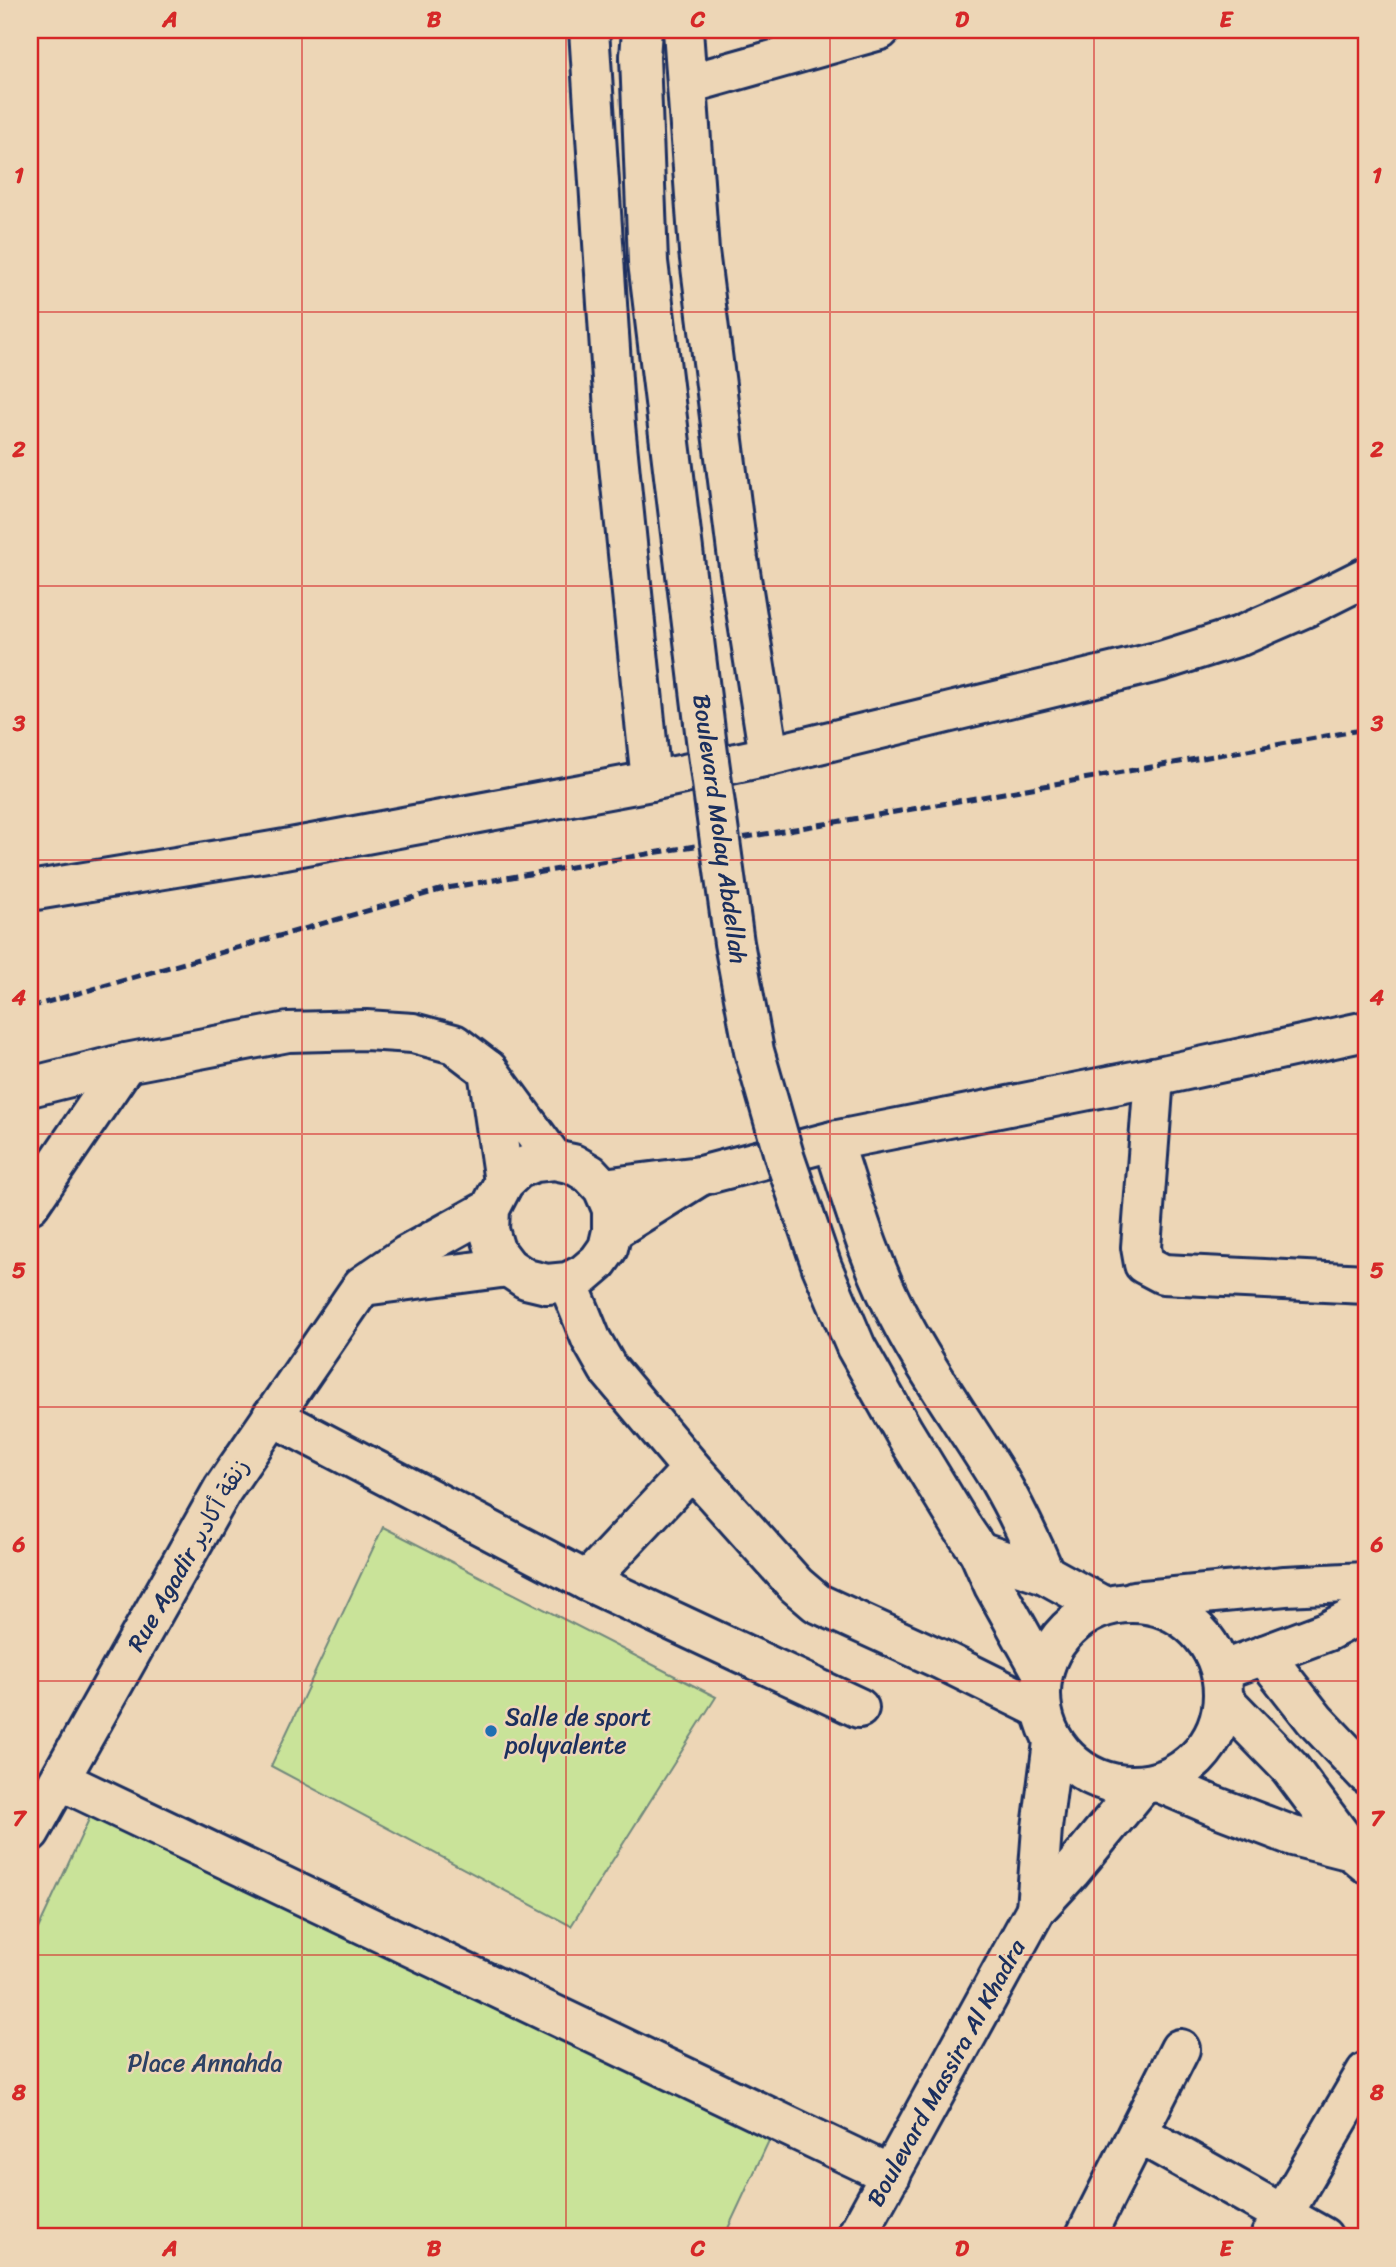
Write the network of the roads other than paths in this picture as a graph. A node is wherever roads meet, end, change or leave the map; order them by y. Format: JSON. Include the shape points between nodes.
{"nodes":[{"id":1,"x":589,"y":30,"type":"edge"},
{"id":2,"x":683,"y":30,"type":"edge"},
{"id":3,"x":880,"y":30,"type":"edge"},
{"id":4,"x":641,"y":43,"type":"edge"},
{"id":5,"x":688,"y":83,"type":"junction"},
{"id":6,"x":1366,"y":577,"type":"edge"},
{"id":7,"x":769,"y":756,"type":"junction"},
{"id":8,"x":651,"y":781,"type":"junction"},
{"id":9,"x":30,"y":891,"type":"edge"},
{"id":10,"x":1366,"y":1031,"type":"edge"},
{"id":11,"x":126,"y":1063,"type":"junction"},
{"id":12,"x":488,"y":1070,"type":"junction"},
{"id":13,"x":1154,"y":1077,"type":"junction"},
{"id":14,"x":30,"y":1087,"type":"edge"},
{"id":15,"x":833,"y":1141,"type":"junction"},
{"id":16,"x":554,"y":1160,"type":"junction"},
{"id":17,"x":700,"y":1176,"type":"junction"},
{"id":18,"x":603,"y":1188,"type":"junction"},
{"id":19,"x":497,"y":1195,"type":"junction"},
{"id":20,"x":30,"y":1204,"type":"edge"},
{"id":21,"x":612,"y":1231,"type":"junction"},
{"id":22,"x":508,"y":1267,"type":"junction"},
{"id":23,"x":568,"y":1282,"type":"junction"},
{"id":24,"x":1366,"y":1284,"type":"edge"},
{"id":25,"x":362,"y":1286,"type":"junction"},
{"id":26,"x":272,"y":1416,"type":"junction"},
{"id":27,"x":692,"y":1469,"type":"junction"},
{"id":28,"x":971,"y":1540,"type":"junction"},
{"id":29,"x":1045,"y":1574,"type":"junction"},
{"id":30,"x":587,"y":1581,"type":"junction"},
{"id":31,"x":1366,"y":1582,"type":"edge"},
{"id":32,"x":1118,"y":1604,"type":"junction"},
{"id":33,"x":1366,"y":1611,"type":"edge"},
{"id":34,"x":1264,"y":1655,"type":"junction"},
{"id":35,"x":1222,"y":1685,"type":"junction"},
{"id":36,"x":859,"y":1708,"type":"dead end"},
{"id":37,"x":1045,"y":1708,"type":"junction"},
{"id":38,"x":1366,"y":1774,"type":"edge"},
{"id":39,"x":60,"y":1780,"type":"junction"},
{"id":40,"x":1149,"y":1784,"type":"junction"},
{"id":41,"x":30,"y":1832,"type":"edge"},
{"id":42,"x":1359,"y":1857,"type":"edge"},
{"id":43,"x":1036,"y":1909,"type":"junction"},
{"id":44,"x":1180,"y":2049,"type":"dead end"},
{"id":45,"x":1366,"y":2072,"type":"edge"},
{"id":46,"x":1138,"y":2133,"type":"junction"},
{"id":47,"x":891,"y":2175,"type":"junction"},
{"id":48,"x":1276,"y":2226,"type":"edge"},
{"id":49,"x":856,"y":2237,"type":"edge"},
{"id":50,"x":1085,"y":2237,"type":"edge"},
{"id":51,"x":1323,"y":2237,"type":"edge"}],
"edges":[{"from":1,"to":8,"type":"street","via":[[615,425]]},
{"from":2,"to":5,"type":"street"},
{"from":3,"to":5,"type":"street"},
{"from":4,"to":28,"type":"street","name":"Boulevard Molay Abdellah","bridge":true,"via":[[650,276],[706,739],[754,1051],[822,1267],[856,1347]]},
{"from":5,"to":7,"type":"street","via":[[699,251],[738,559]]},
{"from":6,"to":7,"type":"street","via":[[1240,636],[1161,661]]},
{"from":7,"to":8,"type":"street"},
{"from":8,"to":9,"type":"street"},
{"from":10,"to":13,"type":"street"},
{"from":11,"to":12,"type":"street","via":[[288,1032],[366,1030],[413,1033],[454,1044]]},
{"from":11,"to":14,"type":"street"},
{"from":11,"to":20,"type":"street"},
{"from":12,"to":16,"type":"street"},
{"from":12,"to":19,"type":"street"},
{"from":13,"to":15,"type":"street"},
{"from":13,"to":24,"type":"street","via":[[1141,1247],[1144,1264],[1163,1274]]},
{"from":15,"to":17,"type":"street"},
{"from":15,"to":29,"type":"street","via":[[879,1276],[903,1325],[1020,1517]]},
{"from":16,"to":18,"type":"street","via":[[573,1164]]},
{"from":16,"to":19,"type":"street","via":[[519,1169]]},
{"from":17,"to":18,"type":"street"},
{"from":17,"to":21,"type":"street"},
{"from":18,"to":21,"type":"street","via":[[612,1209]]},
{"from":19,"to":22,"type":"street","via":[[489,1230],[495,1250]]},
{"from":19,"to":25,"type":"street"},
{"from":21,"to":23,"type":"street","via":[[598,1262]]},
{"from":22,"to":23,"type":"street","via":[[526,1279]]},
{"from":22,"to":25,"type":"street"},
{"from":23,"to":27,"type":"street","via":[[608,1369]]},
{"from":25,"to":26,"type":"street","name":"Rue Agadir زنقة أكادير"},
{"from":26,"to":30,"type":"street"},
{"from":26,"to":39,"type":"street","name":"Rue Agadir زنقة أكادير","via":[[223,1489]]},
{"from":27,"to":30,"type":"street"},
{"from":27,"to":37,"type":"street","via":[[796,1586],[817,1603]]},
{"from":28,"to":29,"type":"street"},
{"from":28,"to":37,"type":"street","name":"Boulevard Molay Abdellah"},
{"from":29,"to":32,"type":"street"},
{"from":30,"to":36,"type":"street"},
{"from":31,"to":32,"type":"street"},
{"from":32,"to":35,"type":"street","via":[[1164,1607],[1189,1621],[1209,1643]]},
{"from":32,"to":37,"type":"street","via":[[1075,1621],[1054,1644]]},
{"from":33,"to":34,"type":"street"},
{"from":34,"to":35,"type":"street"},
{"from":34,"to":38,"type":"street","via":[[1315,1720]]},
{"from":35,"to":40,"type":"street","via":[[1220,1722],[1210,1742],[1179,1772]]},
{"from":35,"to":42,"type":"street"},
{"from":37,"to":40,"type":"street","via":[[1069,1762],[1115,1784]]},
{"from":37,"to":43,"type":"street"},
{"from":39,"to":41,"type":"street","name":"Rue Agadir زنقة أكادير"},
{"from":39,"to":47,"type":"street"},
{"from":40,"to":42,"type":"street"},
{"from":40,"to":43,"type":"street"},
{"from":43,"to":47,"type":"street","name":"Boulevard Massira Al Khadra"},
{"from":44,"to":46,"type":"street"},
{"from":45,"to":48,"type":"street"},
{"from":46,"to":48,"type":"street"},
{"from":46,"to":50,"type":"street"},
{"from":47,"to":49,"type":"street","name":"Boulevard Massira Al Khadra"},
{"from":48,"to":51,"type":"street"}]}
